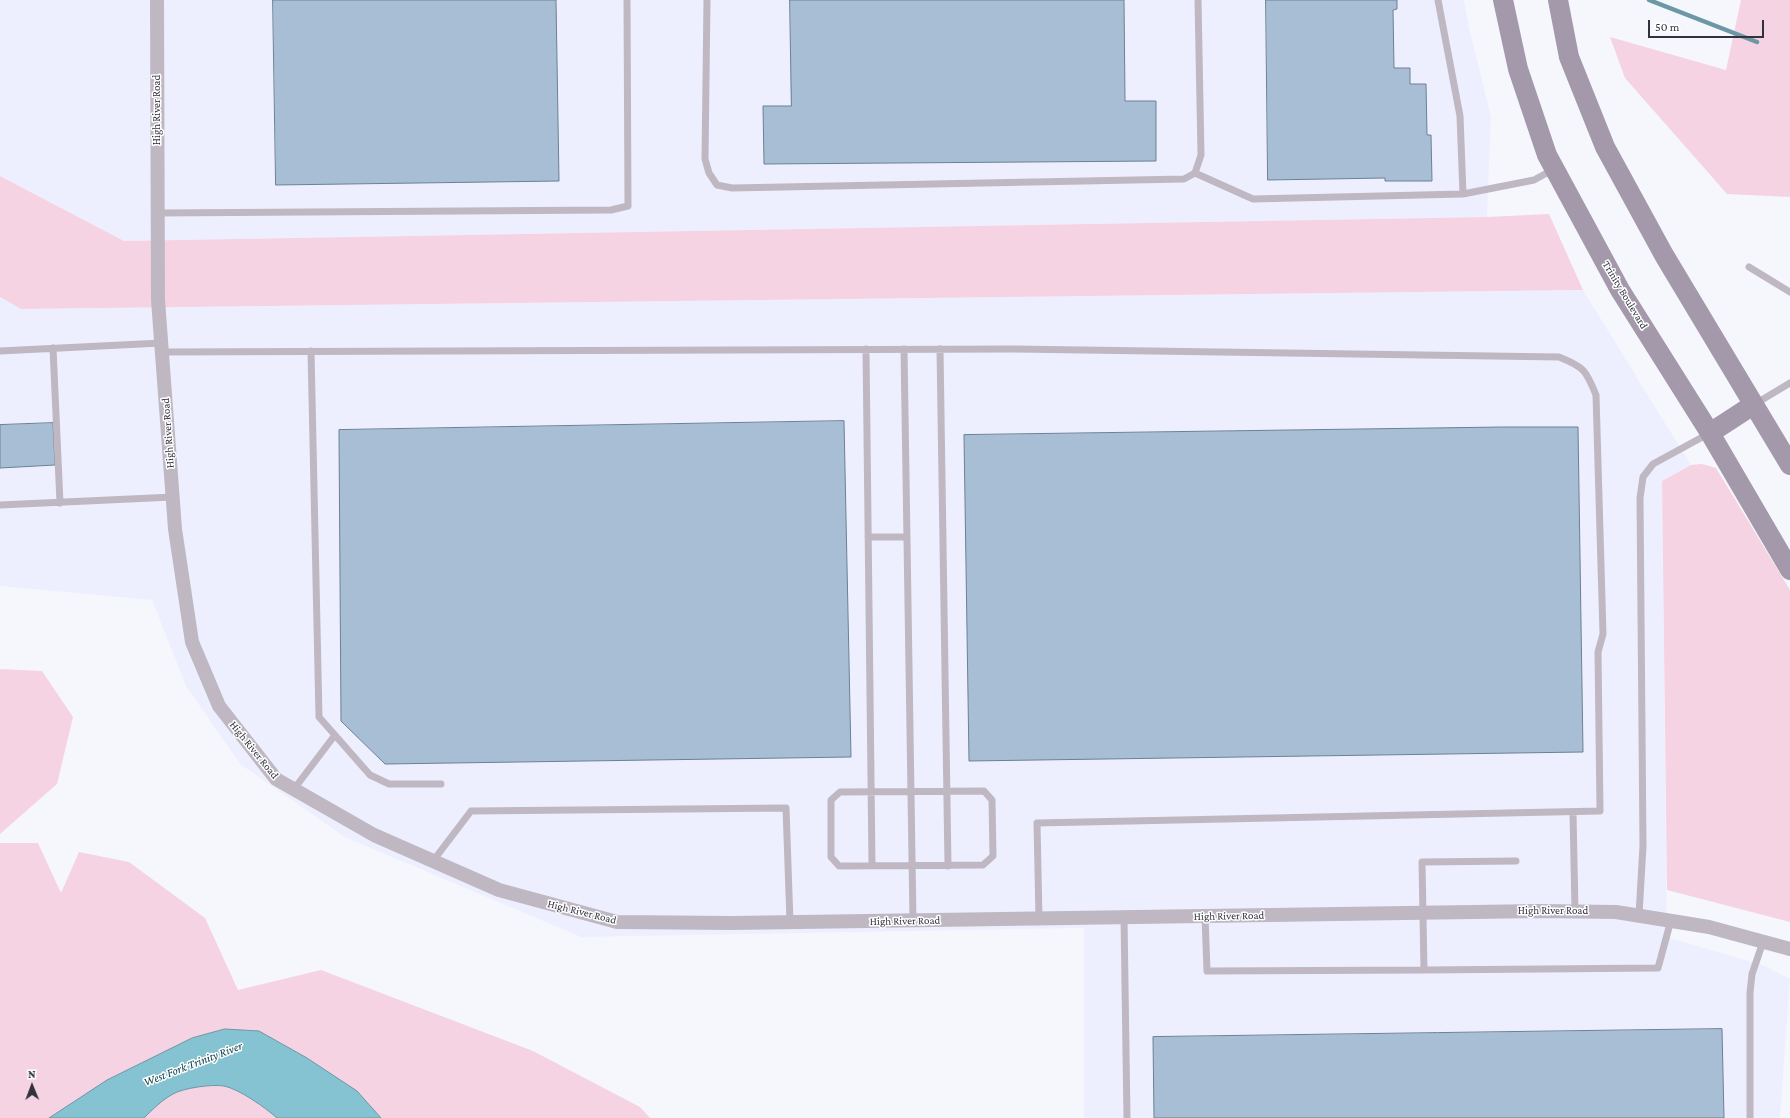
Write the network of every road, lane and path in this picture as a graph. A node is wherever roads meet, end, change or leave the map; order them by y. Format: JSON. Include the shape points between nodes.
{"nodes":[{"id":1,"x":157,"y":0,"type":"edge"},
{"id":2,"x":627,"y":0,"type":"edge"},
{"id":3,"x":707,"y":0,"type":"edge"},
{"id":4,"x":1198,"y":0,"type":"edge"},
{"id":5,"x":1438,"y":0,"type":"edge"},
{"id":6,"x":1503,"y":0,"type":"edge"},
{"id":7,"x":1558,"y":0,"type":"edge"},
{"id":8,"x":1554,"y":169,"type":"junction"},
{"id":9,"x":1195,"y":173,"type":"junction"},
{"id":10,"x":1462,"y":194,"type":"junction"},
{"id":11,"x":158,"y":213,"type":"junction"},
{"id":12,"x":1749,"y":267,"type":"dead end"},
{"id":13,"x":1790,"y":292,"type":"edge"},
{"id":14,"x":162,"y":347,"type":"junction"},
{"id":15,"x":53,"y":348,"type":"junction"},
{"id":16,"x":866,"y":349,"type":"junction"},
{"id":17,"x":904,"y":349,"type":"junction"},
{"id":18,"x":940,"y":349,"type":"junction"},
{"id":19,"x":0,"y":351,"type":"edge"},
{"id":20,"x":311,"y":351,"type":"junction"},
{"id":21,"x":1790,"y":383,"type":"edge"},
{"id":22,"x":1753,"y":405,"type":"junction"},
{"id":23,"x":1710,"y":433,"type":"junction"},
{"id":24,"x":1790,"y":465,"type":"edge"},
{"id":25,"x":173,"y":497,"type":"junction"},
{"id":26,"x":60,"y":503,"type":"junction"},
{"id":27,"x":0,"y":506,"type":"edge"},
{"id":28,"x":868,"y":537,"type":"junction"},
{"id":29,"x":907,"y":538,"type":"junction"},
{"id":30,"x":1790,"y":570,"type":"edge"},
{"id":31,"x":334,"y":735,"type":"junction"},
{"id":32,"x":441,"y":784,"type":"dead end"},
{"id":33,"x":294,"y":789,"type":"junction"},
{"id":34,"x":947,"y":791,"type":"junction"},
{"id":35,"x":871,"y":792,"type":"junction"},
{"id":36,"x":911,"y":792,"type":"junction"},
{"id":37,"x":1573,"y":812,"type":"junction"},
{"id":38,"x":1516,"y":860,"type":"dead end"},
{"id":39,"x":433,"y":861,"type":"junction"},
{"id":40,"x":872,"y":865,"type":"junction"},
{"id":41,"x":912,"y":865,"type":"junction"},
{"id":42,"x":948,"y":866,"type":"junction"},
{"id":43,"x":1574,"y":911,"type":"junction"},
{"id":44,"x":1423,"y":913,"type":"junction"},
{"id":45,"x":1639,"y":915,"type":"junction"},
{"id":46,"x":1205,"y":916,"type":"junction"},
{"id":47,"x":1124,"y":917,"type":"junction"},
{"id":48,"x":1039,"y":919,"type":"junction"},
{"id":49,"x":1671,"y":920,"type":"junction"},
{"id":50,"x":913,"y":921,"type":"junction"},
{"id":51,"x":790,"y":922,"type":"junction"},
{"id":52,"x":1762,"y":942,"type":"junction"},
{"id":53,"x":1790,"y":949,"type":"edge"},
{"id":54,"x":1424,"y":970,"type":"junction"},
{"id":55,"x":1127,"y":1118,"type":"edge"},
{"id":56,"x":1750,"y":1118,"type":"edge"}],
"edges":[{"from":1,"to":11,"type":"street","name":"High River Road"},
{"from":2,"to":11,"type":"lane","via":[[628,206],[612,210]]},
{"from":3,"to":9,"type":"lane","via":[[706,159],[709,173],[717,185],[732,188],[1157,181],[1184,179]]},
{"from":4,"to":9,"type":"lane","via":[[1201,155]]},
{"from":5,"to":10,"type":"lane","via":[[1460,116]]},
{"from":6,"to":8,"type":"main road","name":"Trinity Boulevard","via":[[1518,69],[1547,156]]},
{"from":7,"to":22,"type":"main road","via":[[1569,57],[1604,147],[1664,255]]},
{"from":8,"to":10,"type":"lane","via":[[1534,180]]},
{"from":8,"to":23,"type":"main road","name":"Trinity Boulevard","via":[[1620,290]]},
{"from":9,"to":10,"type":"lane","via":[[1253,199]]},
{"from":11,"to":14,"type":"street","name":"High River Road","via":[[158,300]]},
{"from":12,"to":13,"type":"lane"},
{"from":14,"to":15,"type":"lane"},
{"from":14,"to":20,"type":"lane"},
{"from":14,"to":25,"type":"street","name":"High River Road"},
{"from":15,"to":19,"type":"lane"},
{"from":15,"to":26,"type":"lane"},
{"from":16,"to":17,"type":"lane"},
{"from":16,"to":20,"type":"lane"},
{"from":16,"to":28,"type":"lane"},
{"from":17,"to":18,"type":"lane"},
{"from":17,"to":29,"type":"lane"},
{"from":18,"to":34,"type":"lane"},
{"from":18,"to":37,"type":"lane","via":[[1559,358],[1578,364],[1589,378],[1596,395],[1603,634],[1598,652],[1600,811]]},
{"from":20,"to":31,"type":"lane","via":[[320,717]]},
{"from":21,"to":22,"type":"lane"},
{"from":22,"to":23,"type":"main road"},
{"from":22,"to":24,"type":"main road"},
{"from":23,"to":30,"type":"main road","name":"Trinity Boulevard"},
{"from":23,"to":45,"type":"lane","via":[[1653,464],[1643,477],[1640,498],[1643,846]]},
{"from":25,"to":26,"type":"lane"},
{"from":25,"to":33,"type":"street","name":"High River Road","via":[[175,530],[192,642],[219,706],[276,780]]},
{"from":26,"to":27,"type":"lane"},
{"from":28,"to":29,"type":"lane"},
{"from":28,"to":35,"type":"lane"},
{"from":29,"to":36,"type":"lane"},
{"from":31,"to":32,"type":"lane","via":[[370,775],[389,784]]},
{"from":31,"to":33,"type":"lane"},
{"from":33,"to":39,"type":"street","name":"High River Road","via":[[374,835]]},
{"from":34,"to":36,"type":"lane"},
{"from":34,"to":42,"type":"lane"},
{"from":34,"to":42,"type":"lane","via":[[984,791],[992,800],[993,848],[993,856],[983,865]]},
{"from":35,"to":36,"type":"lane"},
{"from":35,"to":40,"type":"lane"},
{"from":35,"to":40,"type":"lane","via":[[840,792],[831,800],[832,857],[839,866]]},
{"from":36,"to":41,"type":"lane"},
{"from":37,"to":43,"type":"lane"},
{"from":37,"to":48,"type":"lane","via":[[1037,823]]},
{"from":38,"to":44,"type":"lane","via":[[1422,862]]},
{"from":39,"to":51,"type":"street","name":"High River Road","via":[[499,890],[617,922]]},
{"from":39,"to":51,"type":"lane","via":[[471,811],[786,808]]},
{"from":40,"to":41,"type":"lane"},
{"from":41,"to":42,"type":"lane"},
{"from":41,"to":50,"type":"lane"},
{"from":43,"to":44,"type":"street","name":"High River Road"},
{"from":43,"to":45,"type":"street","name":"High River Road"},
{"from":44,"to":46,"type":"street","name":"High River Road"},
{"from":44,"to":54,"type":"lane"},
{"from":45,"to":49,"type":"street","name":"High River Road"},
{"from":46,"to":47,"type":"street","name":"High River Road"},
{"from":46,"to":54,"type":"lane","via":[[1207,971]]},
{"from":47,"to":48,"type":"street","name":"High River Road"},
{"from":47,"to":55,"type":"lane"},
{"from":48,"to":50,"type":"street","name":"High River Road"},
{"from":49,"to":52,"type":"street","name":"High River Road","via":[[1709,927]]},
{"from":49,"to":54,"type":"lane","via":[[1658,968]]},
{"from":50,"to":51,"type":"street","name":"High River Road"},
{"from":52,"to":53,"type":"street","name":"High River Road"},
{"from":52,"to":56,"type":"lane","via":[[1752,974],[1750,993]]}]}
